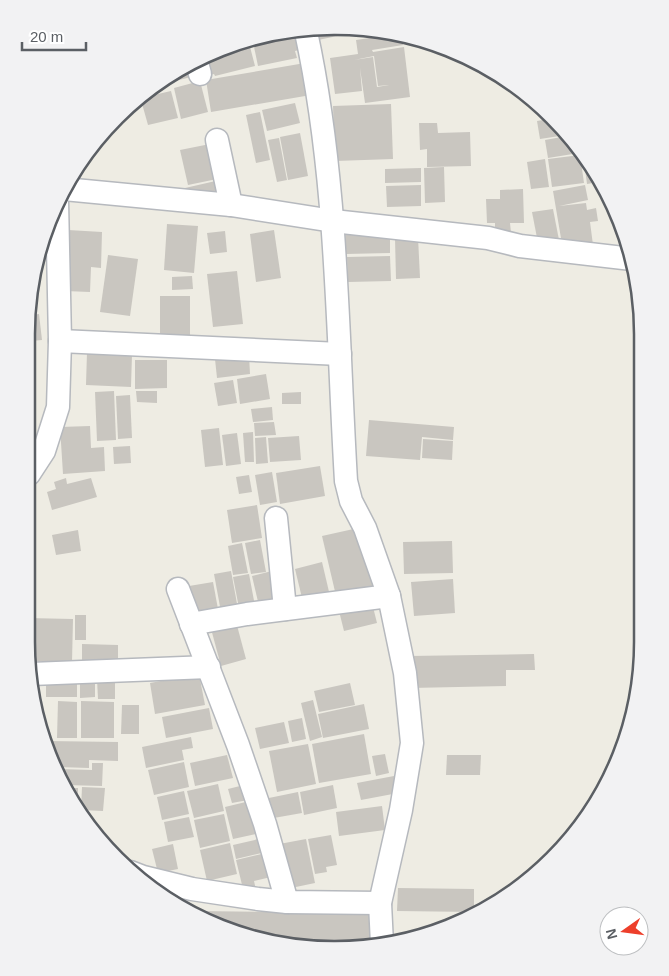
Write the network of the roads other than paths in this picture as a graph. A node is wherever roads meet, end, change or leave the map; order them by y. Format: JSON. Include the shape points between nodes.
{"nodes":[{"id":1,"x":307,"y":37,"type":"edge"},
{"id":2,"x":217,"y":140,"type":"dead end"},
{"id":3,"x":72,"y":190,"type":"edge"},
{"id":4,"x":231,"y":205,"type":"junction"},
{"id":5,"x":57,"y":221,"type":"edge"},
{"id":6,"x":333,"y":221,"type":"junction"},
{"id":7,"x":624,"y":258,"type":"edge"},
{"id":8,"x":60,"y":341,"type":"junction"},
{"id":9,"x":340,"y":354,"type":"junction"},
{"id":10,"x":35,"y":465,"type":"edge"},
{"id":11,"x":276,"y":518,"type":"dead end"},
{"id":12,"x":178,"y":589,"type":"dead end"},
{"id":13,"x":389,"y":596,"type":"junction"},
{"id":14,"x":285,"y":609,"type":"junction"},
{"id":15,"x":191,"y":624,"type":"junction"},
{"id":16,"x":209,"y":667,"type":"junction"},
{"id":17,"x":37,"y":674,"type":"edge"},
{"id":18,"x":152,"y":879,"type":"edge"},
{"id":19,"x":287,"y":902,"type":"junction"},
{"id":20,"x":380,"y":903,"type":"junction"},
{"id":21,"x":382,"y":937,"type":"edge"}],
"edges":[{"from":1,"to":6,"type":"street"},
{"from":2,"to":4,"type":"street"},
{"from":3,"to":4,"type":"street"},
{"from":4,"to":6,"type":"street"},
{"from":5,"to":8,"type":"street"},
{"from":6,"to":7,"type":"street","via":[[488,238],[520,246]]},
{"from":6,"to":9,"type":"street"},
{"from":8,"to":9,"type":"street"},
{"from":8,"to":10,"type":"street","via":[[58,407],[44,451]]},
{"from":9,"to":13,"type":"street","via":[[346,481]]},
{"from":11,"to":14,"type":"street"},
{"from":12,"to":15,"type":"street"},
{"from":13,"to":14,"type":"street"},
{"from":13,"to":20,"type":"street","via":[[405,673],[412,743],[403,801]]},
{"from":14,"to":15,"type":"street"},
{"from":15,"to":16,"type":"street"},
{"from":16,"to":17,"type":"street"},
{"from":16,"to":19,"type":"street","via":[[265,824]]},
{"from":18,"to":19,"type":"street","via":[[192,889]]},
{"from":19,"to":20,"type":"street"},
{"from":20,"to":21,"type":"street"}]}
